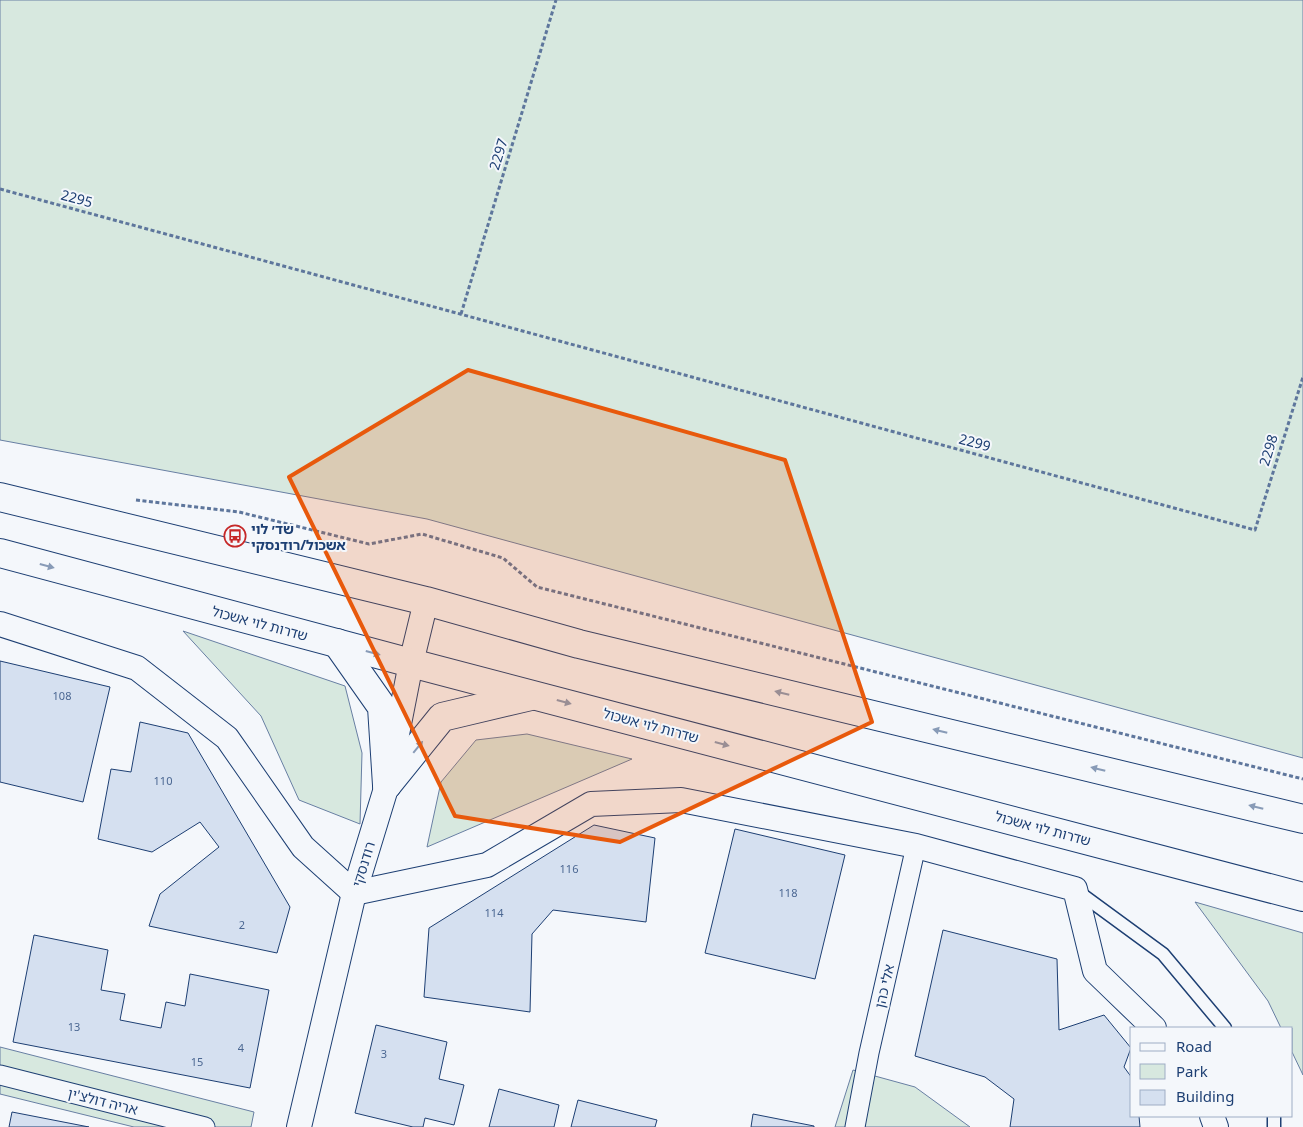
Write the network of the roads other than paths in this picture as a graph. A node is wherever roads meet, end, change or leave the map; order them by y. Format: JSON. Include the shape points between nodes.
{"nodes":[{"id":1,"x":0,"y":497,"type":"edge"},
{"id":2,"x":0,"y":553,"type":"edge"},
{"id":3,"x":426,"y":601,"type":"junction"},
{"id":4,"x":0,"y":624,"type":"edge"},
{"id":5,"x":337,"y":643,"type":"junction"},
{"id":6,"x":411,"y":663,"type":"junction"},
{"id":7,"x":536,"y":695,"type":"junction"},
{"id":8,"x":387,"y":785,"type":"junction"},
{"id":9,"x":1303,"y":819,"type":"edge"},
{"id":10,"x":916,"y":846,"type":"junction"},
{"id":11,"x":1075,"y":890,"type":"junction"},
{"id":12,"x":354,"y":893,"type":"junction"},
{"id":13,"x":1303,"y":897,"type":"edge"},
{"id":14,"x":1153,"y":1027,"type":"edge"},
{"id":15,"x":1224,"y":1027,"type":"edge"},
{"id":16,"x":0,"y":1075,"type":"edge"},
{"id":17,"x":205,"y":1127,"type":"edge"},
{"id":18,"x":299,"y":1127,"type":"edge"},
{"id":19,"x":855,"y":1127,"type":"edge"}],
"edges":[{"from":1,"to":3,"type":"street"},
{"from":2,"to":5,"type":"street","name":"שדרות לוי אשכול","one_way":true},
{"from":3,"to":6,"type":"street","name":"רודנסקי"},
{"from":9,"to":3,"type":"street","one_way":true,"via":[[579,644]]},
{"from":4,"to":12,"type":"street","via":[[137,668],[227,738],[303,847]]},
{"from":5,"to":6,"type":"street","name":"שדרות לוי אשכול","one_way":true},
{"from":5,"to":8,"type":"street","via":[[382,707]]},
{"from":6,"to":7,"type":"street","name":"שדרות לוי אשכול"},
{"from":6,"to":8,"type":"street","name":"רודנסקי"},
{"from":8,"to":7,"type":"street","one_way":true,"via":[[442,717]]},
{"from":7,"to":13,"type":"street","name":"שדרות לוי אשכול","one_way":true},
{"from":8,"to":12,"type":"street","name":"רודנסקי"},
{"from":10,"to":11,"type":"street"},
{"from":10,"to":12,"type":"street","via":[[681,800],[591,804],[487,864]]},
{"from":10,"to":19,"type":"street","name":"אלי כהן"},
{"from":11,"to":14,"type":"street","via":[[1095,971]]},
{"from":11,"to":15,"type":"lane","via":[[1163,954]]},
{"from":12,"to":18,"type":"street","name":"רודנסקי"},
{"from":16,"to":17,"type":"street","name":"אריה דולצ'ין"}]}
